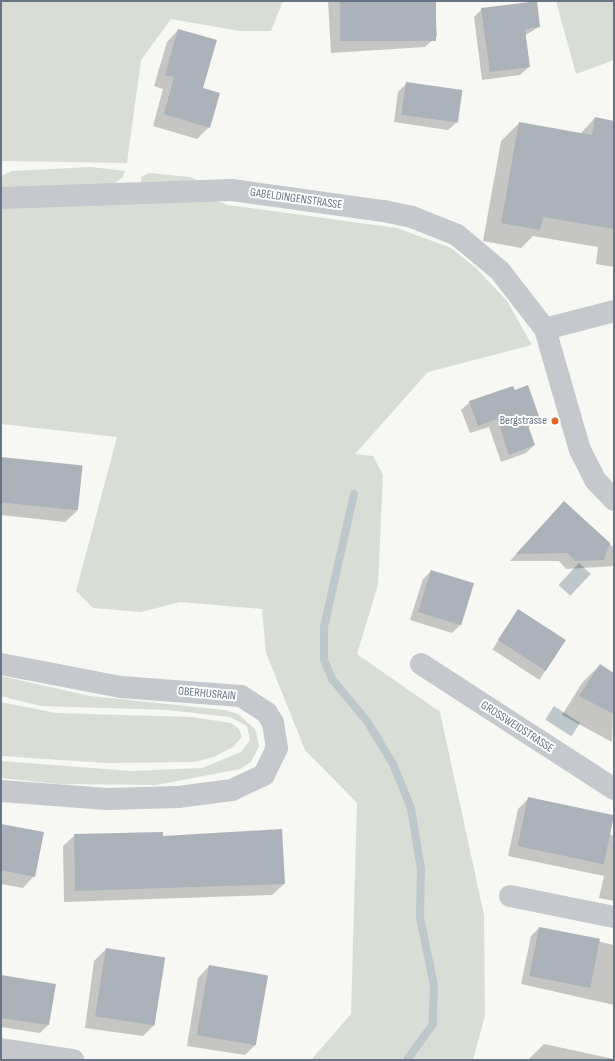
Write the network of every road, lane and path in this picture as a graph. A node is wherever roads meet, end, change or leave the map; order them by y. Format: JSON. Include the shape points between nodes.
{"nodes":[{"id":1,"x":1,"y":198,"type":"edge"},
{"id":2,"x":614,"y":311,"type":"edge"},
{"id":3,"x":545,"y":329,"type":"junction"},
{"id":4,"x":614,"y":500,"type":"edge"},
{"id":5,"x":1,"y":664,"type":"edge"},
{"id":6,"x":421,"y":664,"type":"dead end"},
{"id":7,"x":614,"y":789,"type":"edge"},
{"id":8,"x":1,"y":791,"type":"edge"},
{"id":9,"x":510,"y":896,"type":"dead end"},
{"id":10,"x":614,"y":917,"type":"edge"},
{"id":11,"x":1,"y":1049,"type":"edge"},
{"id":12,"x":73,"y":1060,"type":"edge"}],
"edges":[{"from":1,"to":3,"type":"street","name":"GABELDINGENSTRASSE","via":[[232,190],[412,217],[457,236],[487,258],[518,290]]},
{"from":2,"to":3,"type":"street"},
{"from":3,"to":4,"type":"street","via":[[580,450],[594,480]]},
{"from":5,"to":8,"type":"street","name":"OBERHUSRAIN","via":[[113,686],[241,696],[267,713],[273,722],[277,748],[264,775],[232,790],[179,797],[107,799]]},
{"from":6,"to":7,"type":"street","name":"GROSSWEIDSTRASSE"},
{"from":9,"to":10,"type":"street"},
{"from":11,"to":12,"type":"street"}]}
